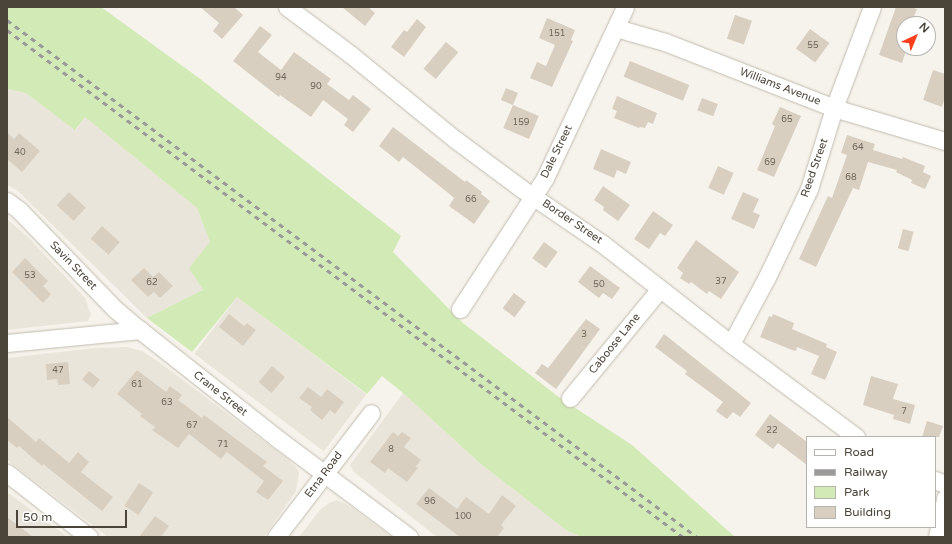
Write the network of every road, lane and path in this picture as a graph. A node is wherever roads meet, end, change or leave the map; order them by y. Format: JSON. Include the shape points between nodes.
{"nodes":[{"id":1,"x":287,"y":7,"type":"edge"},
{"id":2,"x":625,"y":7,"type":"edge"},
{"id":3,"x":872,"y":7,"type":"edge"},
{"id":4,"x":616,"y":28,"type":"junction"},
{"id":5,"x":834,"y":108,"type":"junction"},
{"id":6,"x":945,"y":141,"type":"edge"},
{"id":7,"x":533,"y":196,"type":"junction"},
{"id":8,"x":7,"y":202,"type":"edge"},
{"id":9,"x":660,"y":289,"type":"junction"},
{"id":10,"x":460,"y":309,"type":"dead end"},
{"id":11,"x":140,"y":330,"type":"junction"},
{"id":12,"x":7,"y":344,"type":"edge"},
{"id":13,"x":731,"y":344,"type":"junction"},
{"id":14,"x":570,"y":398,"type":"dead end"},
{"id":15,"x":371,"y":413,"type":"dead end"},
{"id":16,"x":855,"y":436,"type":"edge"},
{"id":17,"x":7,"y":473,"type":"edge"},
{"id":18,"x":325,"y":474,"type":"junction"},
{"id":19,"x":945,"y":498,"type":"edge"},
{"id":20,"x":89,"y":537,"type":"edge"},
{"id":21,"x":276,"y":537,"type":"edge"},
{"id":22,"x":409,"y":537,"type":"edge"},
{"id":23,"x":937,"y":537,"type":"edge"}],
"edges":[{"from":1,"to":7,"type":"street","name":"Border Street","via":[[350,54],[456,140]]},
{"from":2,"to":4,"type":"street","name":"Dale Street"},
{"from":3,"to":5,"type":"street","name":"Reed Street"},
{"from":4,"to":5,"type":"street","name":"Williams Avenue","via":[[665,42]]},
{"from":4,"to":7,"type":"street","name":"Dale Street"},
{"from":5,"to":6,"type":"street","name":"Williams Avenue"},
{"from":5,"to":13,"type":"street","name":"Reed Street","via":[[809,189],[767,277]]},
{"from":7,"to":9,"type":"street","name":"Border Street","via":[[604,245]]},
{"from":7,"to":10,"type":"street","name":"Dale Street"},
{"from":8,"to":11,"type":"street","name":"Savin Street","via":[[19,210],[116,310]]},
{"from":9,"to":13,"type":"street","name":"Border Street"},
{"from":9,"to":14,"type":"street","name":"Caboose Lane"},
{"from":11,"to":12,"type":"street"},
{"from":11,"to":18,"type":"street","name":"Crane Street"},
{"from":13,"to":16,"type":"street","name":"Border Street"},
{"from":15,"to":18,"type":"street","name":"Etna Road"},
{"from":17,"to":20,"type":"street"},
{"from":18,"to":21,"type":"street","name":"Etna Road"},
{"from":18,"to":22,"type":"street","name":"Crane Street"},
{"from":19,"to":23,"type":"street"}]}
